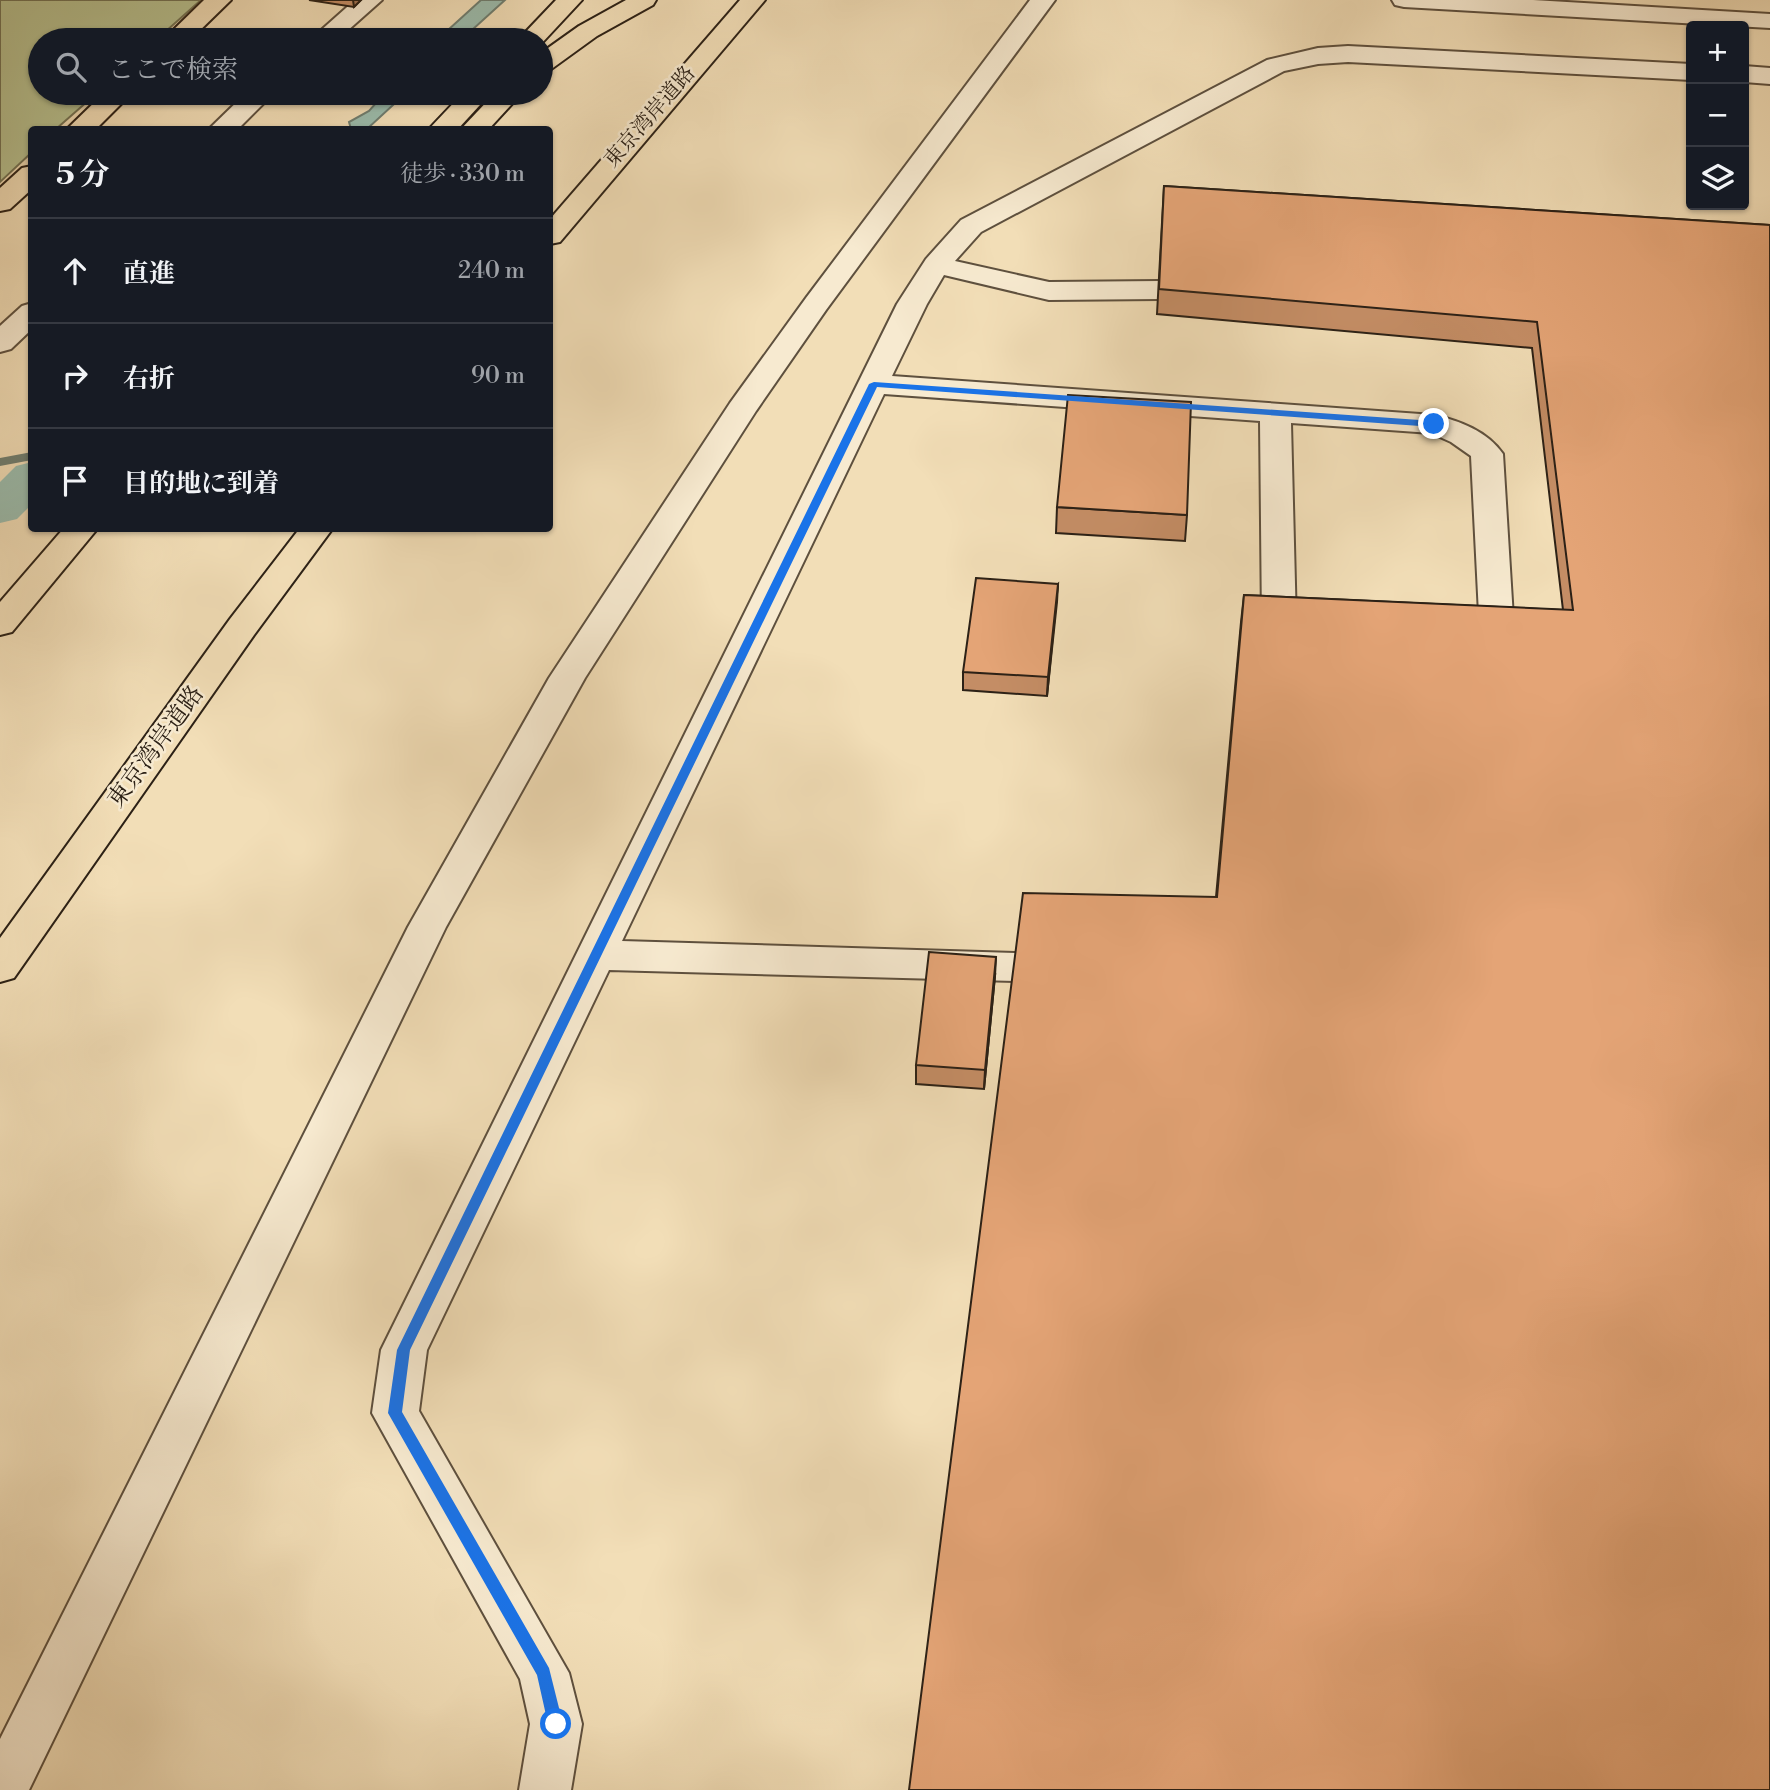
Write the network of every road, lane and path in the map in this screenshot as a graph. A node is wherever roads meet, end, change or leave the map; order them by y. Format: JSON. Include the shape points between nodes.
{"nodes":[{"id":1,"x":219,"y":0,"type":"edge"},
{"id":2,"x":370,"y":0,"type":"edge"},
{"id":3,"x":570,"y":0,"type":"edge"},
{"id":4,"x":644,"y":0,"type":"edge"},
{"id":5,"x":753,"y":0,"type":"edge"},
{"id":6,"x":1043,"y":0,"type":"edge"},
{"id":7,"x":1404,"y":0,"type":"edge"},
{"id":8,"x":1669,"y":8,"type":"edge"},
{"id":9,"x":1770,"y":21,"type":"edge"},
{"id":10,"x":188,"y":28,"type":"edge"},
{"id":11,"x":336,"y":28,"type":"edge"},
{"id":12,"x":542,"y":28,"type":"edge"},
{"id":13,"x":553,"y":56,"type":"edge"},
{"id":14,"x":1686,"y":72,"type":"edge"},
{"id":15,"x":1749,"y":75,"type":"edge"},
{"id":16,"x":1770,"y":76,"type":"edge"},
{"id":17,"x":106,"y":105,"type":"edge"},
{"id":18,"x":248,"y":105,"type":"edge"},
{"id":19,"x":466,"y":105,"type":"edge"},
{"id":20,"x":497,"y":105,"type":"edge"},
{"id":21,"x":83,"y":126,"type":"edge"},
{"id":22,"x":226,"y":126,"type":"edge"},
{"id":23,"x":445,"y":126,"type":"edge"},
{"id":24,"x":477,"y":126,"type":"edge"},
{"id":25,"x":28,"y":178,"type":"edge"},
{"id":26,"x":0,"y":203,"type":"edge"},
{"id":27,"x":553,"y":233,"type":"edge"},
{"id":28,"x":936,"y":265,"type":"junction"},
{"id":29,"x":1159,"y":290,"type":"edge"},
{"id":30,"x":28,"y":316,"type":"edge"},
{"id":31,"x":0,"y":343,"type":"edge"},
{"id":32,"x":874,"y":384,"type":"junction"},
{"id":33,"x":1275,"y":413,"type":"junction"},
{"id":34,"x":79,"y":532,"type":"edge"},
{"id":35,"x":314,"y":532,"type":"edge"},
{"id":36,"x":0,"y":624,"type":"edge"},
{"id":37,"x":1279,"y":624,"type":"edge"},
{"id":38,"x":1497,"y":634,"type":"edge"},
{"id":39,"x":596,"y":956,"type":"junction"},
{"id":40,"x":1015,"y":967,"type":"edge"},
{"id":41,"x":0,"y":968,"type":"edge"},
{"id":42,"x":2,"y":1790,"type":"edge"},
{"id":43,"x":545,"y":1790,"type":"edge"}],
"edges":[{"from":1,"to":10,"type":"main road"},
{"from":2,"to":11,"type":"street"},
{"from":3,"to":12,"type":"main road"},
{"from":4,"to":13,"type":"main road"},
{"from":5,"to":27,"type":"main road","name":"東京湾岸道路"},
{"from":6,"to":42,"type":"street","via":[[824,292],[566,678],[427,927]]},
{"from":7,"to":8,"type":"street"},
{"from":8,"to":9,"type":"street"},
{"from":14,"to":28,"type":"street","via":[[1348,54],[1276,65],[971,226]]},
{"from":15,"to":16,"type":"street"},
{"from":17,"to":21,"type":"main road"},
{"from":18,"to":22,"type":"street"},
{"from":19,"to":23,"type":"main road"},
{"from":20,"to":24,"type":"main road"},
{"from":25,"to":26,"type":"main road"},
{"from":28,"to":29,"type":"street","via":[[1049,291]]},
{"from":28,"to":32,"type":"street"},
{"from":30,"to":31,"type":"street"},
{"from":32,"to":33,"type":"street"},
{"from":32,"to":39,"type":"street"},
{"from":33,"to":37,"type":"street"},
{"from":33,"to":38,"type":"street","via":[[1434,424],[1466,437],[1487,454]]},
{"from":34,"to":36,"type":"main road"},
{"from":35,"to":41,"type":"main road","name":"東京湾岸道路"},
{"from":39,"to":40,"type":"street"},
{"from":39,"to":43,"type":"street","via":[[404,1350],[395,1413],[544,1673],[556,1724]]}]}
